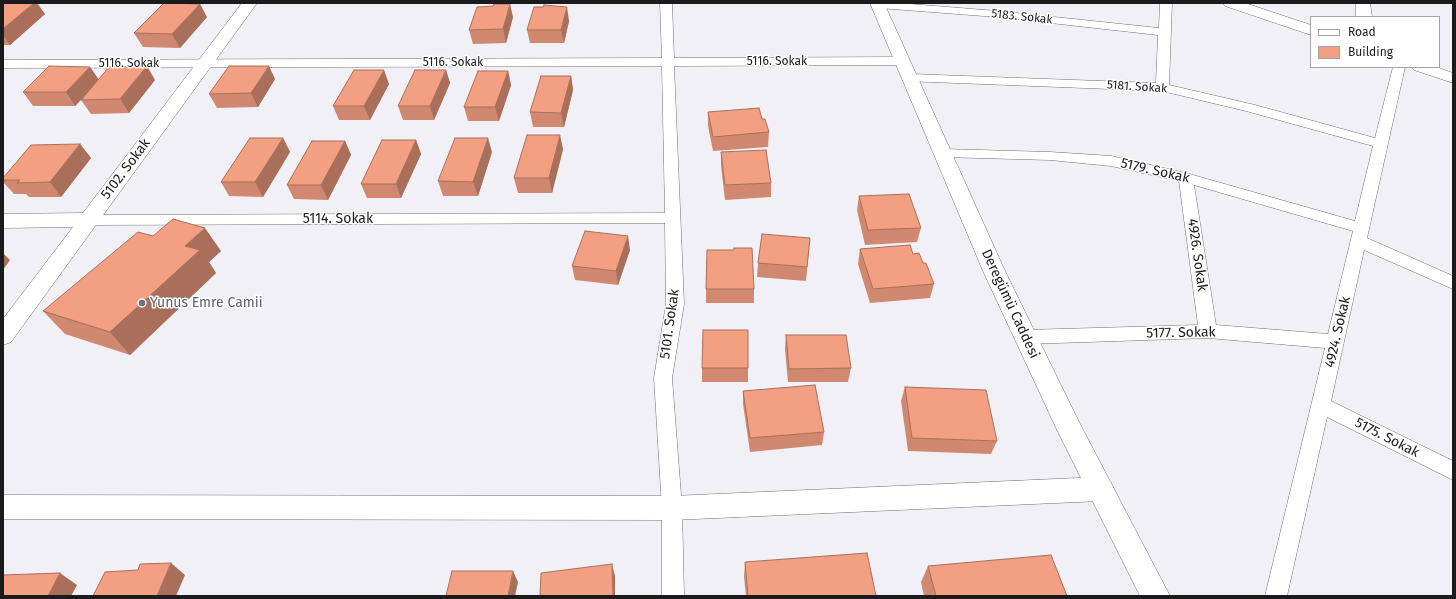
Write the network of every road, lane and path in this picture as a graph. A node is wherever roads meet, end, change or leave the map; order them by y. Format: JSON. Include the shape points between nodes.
{"nodes":[{"id":1,"x":250,"y":3,"type":"edge"},
{"id":2,"x":666,"y":3,"type":"edge"},
{"id":3,"x":1166,"y":3,"type":"edge"},
{"id":4,"x":1230,"y":3,"type":"edge"},
{"id":5,"x":1363,"y":3,"type":"edge"},
{"id":6,"x":878,"y":4,"type":"edge"},
{"id":7,"x":1364,"y":16,"type":"edge"},
{"id":8,"x":1310,"y":30,"type":"edge"},
{"id":9,"x":1165,"y":32,"type":"junction"},
{"id":10,"x":668,"y":62,"type":"junction"},
{"id":11,"x":205,"y":63,"type":"junction"},
{"id":12,"x":3,"y":64,"type":"edge"},
{"id":13,"x":1399,"y":68,"type":"edge"},
{"id":14,"x":1423,"y":68,"type":"edge"},
{"id":15,"x":906,"y":70,"type":"junction"},
{"id":16,"x":1453,"y":78,"type":"edge"},
{"id":17,"x":1162,"y":87,"type":"junction"},
{"id":18,"x":1381,"y":144,"type":"junction"},
{"id":19,"x":943,"y":153,"type":"junction"},
{"id":20,"x":1186,"y":178,"type":"junction"},
{"id":21,"x":674,"y":218,"type":"junction"},
{"id":22,"x":89,"y":220,"type":"junction"},
{"id":23,"x":3,"y":221,"type":"edge"},
{"id":24,"x":1360,"y":235,"type":"junction"},
{"id":25,"x":1453,"y":283,"type":"edge"},
{"id":26,"x":1208,"y":332,"type":"junction"},
{"id":27,"x":3,"y":336,"type":"edge"},
{"id":28,"x":1026,"y":337,"type":"junction"},
{"id":29,"x":1335,"y":342,"type":"junction"},
{"id":30,"x":1321,"y":405,"type":"junction"},
{"id":31,"x":1453,"y":471,"type":"edge"},
{"id":32,"x":1101,"y":489,"type":"junction"},
{"id":33,"x":3,"y":507,"type":"edge"},
{"id":34,"x":672,"y":508,"type":"junction"},
{"id":35,"x":673,"y":596,"type":"edge"},
{"id":36,"x":1155,"y":596,"type":"edge"},
{"id":37,"x":1276,"y":596,"type":"edge"}],
"edges":[{"from":1,"to":11,"type":"street","name":"5102. Sokak"},
{"from":2,"to":10,"type":"lane","name":"5101. Sokak"},
{"from":3,"to":9,"type":"lane"},
{"from":4,"to":8,"type":"street"},
{"from":5,"to":7,"type":"street"},
{"from":6,"to":9,"type":"lane","name":"5183. Sokak"},
{"from":6,"to":15,"type":"street","name":"Deregümü Caddesi"},
{"from":9,"to":17,"type":"lane"},
{"from":10,"to":11,"type":"lane","name":"5116. Sokak"},
{"from":10,"to":15,"type":"lane","name":"5116. Sokak"},
{"from":10,"to":21,"type":"lane","name":"5101. Sokak"},
{"from":11,"to":12,"type":"lane","name":"5116. Sokak"},
{"from":11,"to":22,"type":"street","name":"5102. Sokak"},
{"from":13,"to":18,"type":"lane","name":"4924. Sokak"},
{"from":14,"to":16,"type":"street"},
{"from":15,"to":17,"type":"lane","name":"5181. Sokak"},
{"from":15,"to":19,"type":"street","name":"Deregümü Caddesi"},
{"from":17,"to":18,"type":"lane","name":"5181. Sokak"},
{"from":18,"to":24,"type":"lane","name":"4924. Sokak"},
{"from":19,"to":20,"type":"lane","name":"5179. Sokak","via":[[1083,158],[1126,164]]},
{"from":19,"to":28,"type":"street","name":"Deregümü Caddesi","via":[[994,271]]},
{"from":20,"to":24,"type":"lane","name":"5179. Sokak"},
{"from":20,"to":26,"type":"lane","name":"4926. Sokak"},
{"from":21,"to":22,"type":"lane","name":"5114. Sokak"},
{"from":21,"to":34,"type":"lane","name":"5101. Sokak","via":[[675,304],[663,378]]},
{"from":22,"to":23,"type":"street","name":"5114. Sokak"},
{"from":22,"to":27,"type":"street","name":"5102. Sokak"},
{"from":24,"to":25,"type":"lane","name":"5179. Sokak"},
{"from":24,"to":29,"type":"lane","name":"4924. Sokak"},
{"from":26,"to":28,"type":"lane","name":"5177. Sokak"},
{"from":26,"to":29,"type":"lane","name":"5177. Sokak"},
{"from":28,"to":32,"type":"street","name":"Deregümü Caddesi"},
{"from":29,"to":30,"type":"lane","name":"4924. Sokak"},
{"from":30,"to":31,"type":"lane","name":"5175. Sokak"},
{"from":30,"to":37,"type":"lane","name":"4924. Sokak"},
{"from":32,"to":34,"type":"street"},
{"from":32,"to":36,"type":"street","name":"Deregümü Caddesi"},
{"from":33,"to":34,"type":"street"},
{"from":34,"to":35,"type":"lane","name":"5101. Sokak"}]}
